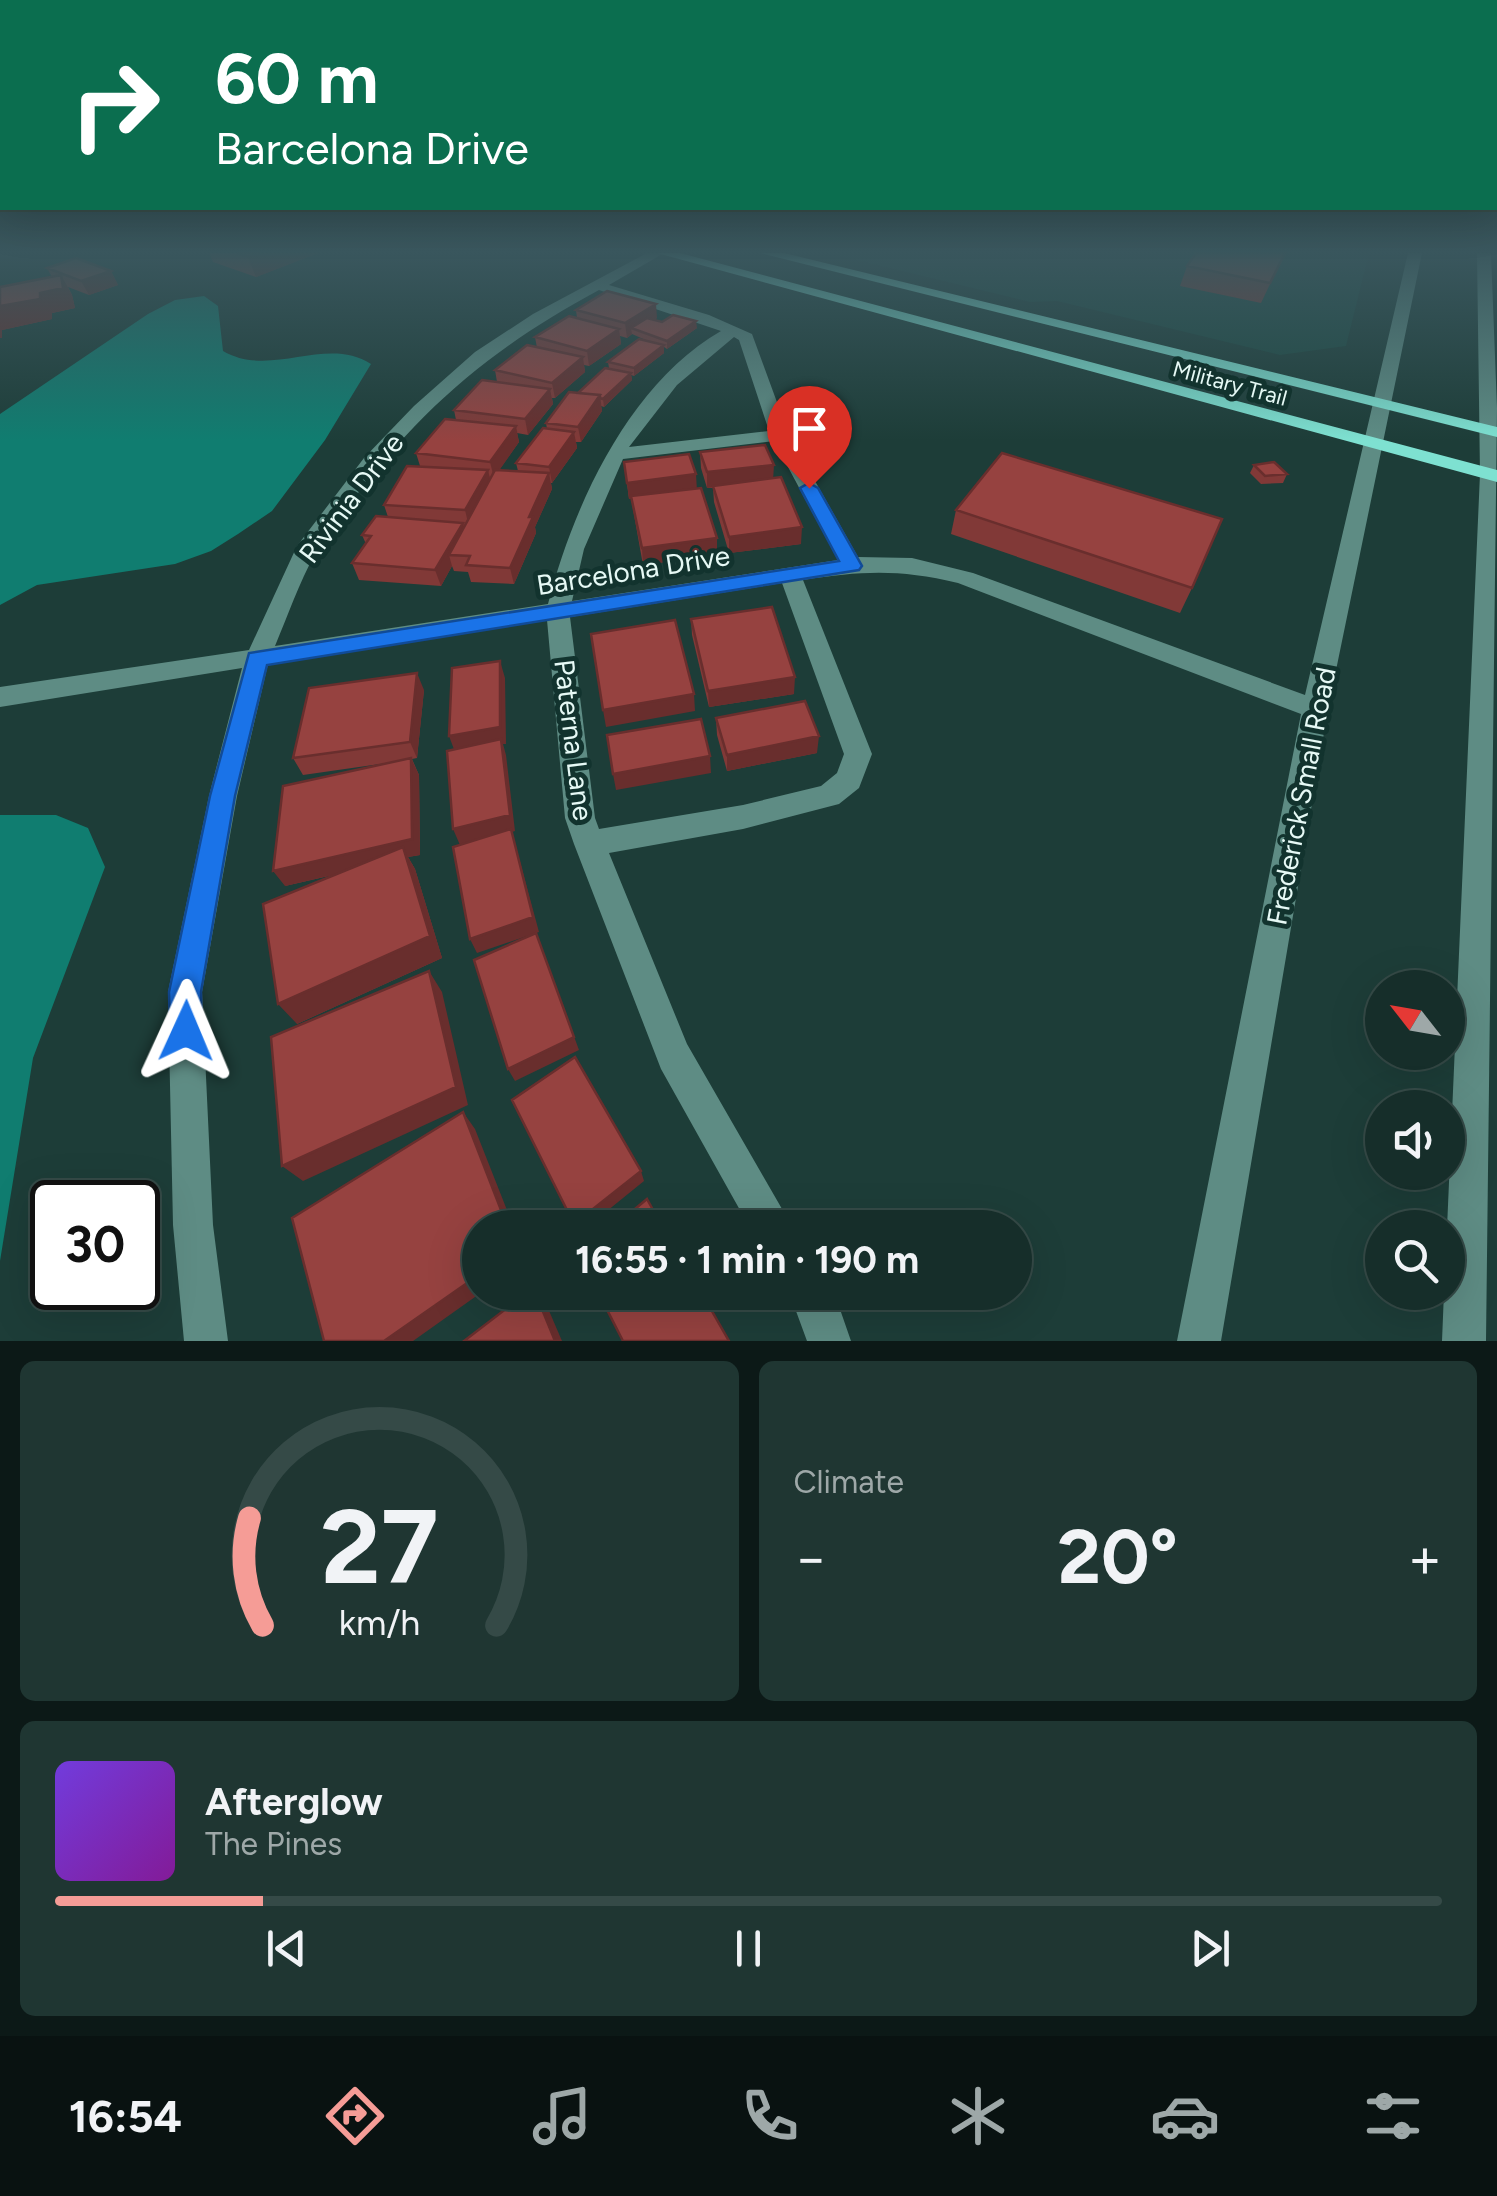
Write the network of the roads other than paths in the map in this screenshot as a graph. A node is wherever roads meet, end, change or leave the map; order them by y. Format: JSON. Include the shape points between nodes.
{"nodes":[{"id":1,"x":541,"y":316,"type":"edge"},
{"id":2,"x":691,"y":316,"type":"edge"},
{"id":3,"x":892,"y":316,"type":"edge"},
{"id":4,"x":1020,"y":316,"type":"edge"},
{"id":5,"x":1402,"y":316,"type":"edge"},
{"id":6,"x":1488,"y":316,"type":"edge"},
{"id":7,"x":736,"y":330,"type":"junction"},
{"id":8,"x":1384,"y":404,"type":"junction"},
{"id":9,"x":1492,"y":430,"type":"edge"},
{"id":10,"x":780,"y":434,"type":"junction"},
{"id":11,"x":1376,"y":445,"type":"junction"},
{"id":12,"x":616,"y":454,"type":"junction"},
{"id":13,"x":1493,"y":475,"type":"edge"},
{"id":14,"x":852,"y":566,"type":"junction"},
{"id":15,"x":790,"y":576,"type":"junction"},
{"id":16,"x":558,"y":612,"type":"junction"},
{"id":17,"x":257,"y":659,"type":"junction"},
{"id":18,"x":0,"y":697,"type":"edge"},
{"id":19,"x":1316,"y":709,"type":"junction"},
{"id":20,"x":590,"y":844,"type":"junction"},
{"id":21,"x":763,"y":1210,"type":"edge"},
{"id":22,"x":820,"y":1310,"type":"edge"},
{"id":23,"x":206,"y":1341,"type":"edge"},
{"id":24,"x":828,"y":1341,"type":"edge"},
{"id":25,"x":1199,"y":1341,"type":"edge"},
{"id":26,"x":1464,"y":1341,"type":"edge"}],
"edges":[{"from":1,"to":17,"type":"street","name":"Rivinia Drive","via":[[481,356],[371,462],[305,551]]},
{"from":2,"to":7,"type":"street"},
{"from":3,"to":11,"type":"main road","name":"Military Trail"},
{"from":4,"to":8,"type":"main road","name":"Military Trail"},
{"from":5,"to":8,"type":"street","name":"Frederick Small Road"},
{"from":6,"to":9,"type":"street"},
{"from":7,"to":10,"type":"street","via":[[746,337]]},
{"from":7,"to":12,"type":"street","name":"Paterna Lane","via":[[671,380]]},
{"from":8,"to":9,"type":"main road","name":"Military Trail"},
{"from":8,"to":11,"type":"street","name":"Frederick Small Road"},
{"from":9,"to":13,"type":"street"},
{"from":10,"to":12,"type":"street"},
{"from":10,"to":14,"type":"street"},
{"from":11,"to":13,"type":"main road","name":"Military Trail"},
{"from":11,"to":19,"type":"street","name":"Frederick Small Road"},
{"from":12,"to":16,"type":"street","name":"Paterna Lane","via":[[574,549]]},
{"from":13,"to":26,"type":"street"},
{"from":14,"to":15,"type":"street","name":"Barcelona Drive"},
{"from":14,"to":19,"type":"street","name":"Barcelona Drive","via":[[912,565],[965,578]]},
{"from":15,"to":16,"type":"street","name":"Barcelona Drive"},
{"from":15,"to":20,"type":"street","via":[[858,754],[849,780],[828,796],[744,817]]},
{"from":16,"to":17,"type":"street","name":"Barcelona Drive"},
{"from":16,"to":20,"type":"street","name":"Paterna Lane","via":[[580,818]]},
{"from":17,"to":18,"type":"street","name":"Barcelona Drive"},
{"from":17,"to":23,"type":"street","name":"Rivinia Drive","via":[[222,796],[185,992],[193,1226]]},
{"from":19,"to":25,"type":"street","name":"Frederick Small Road"},
{"from":20,"to":21,"type":"street","name":"Paterna Lane","via":[[674,1056]]},
{"from":22,"to":24,"type":"street"}]}
